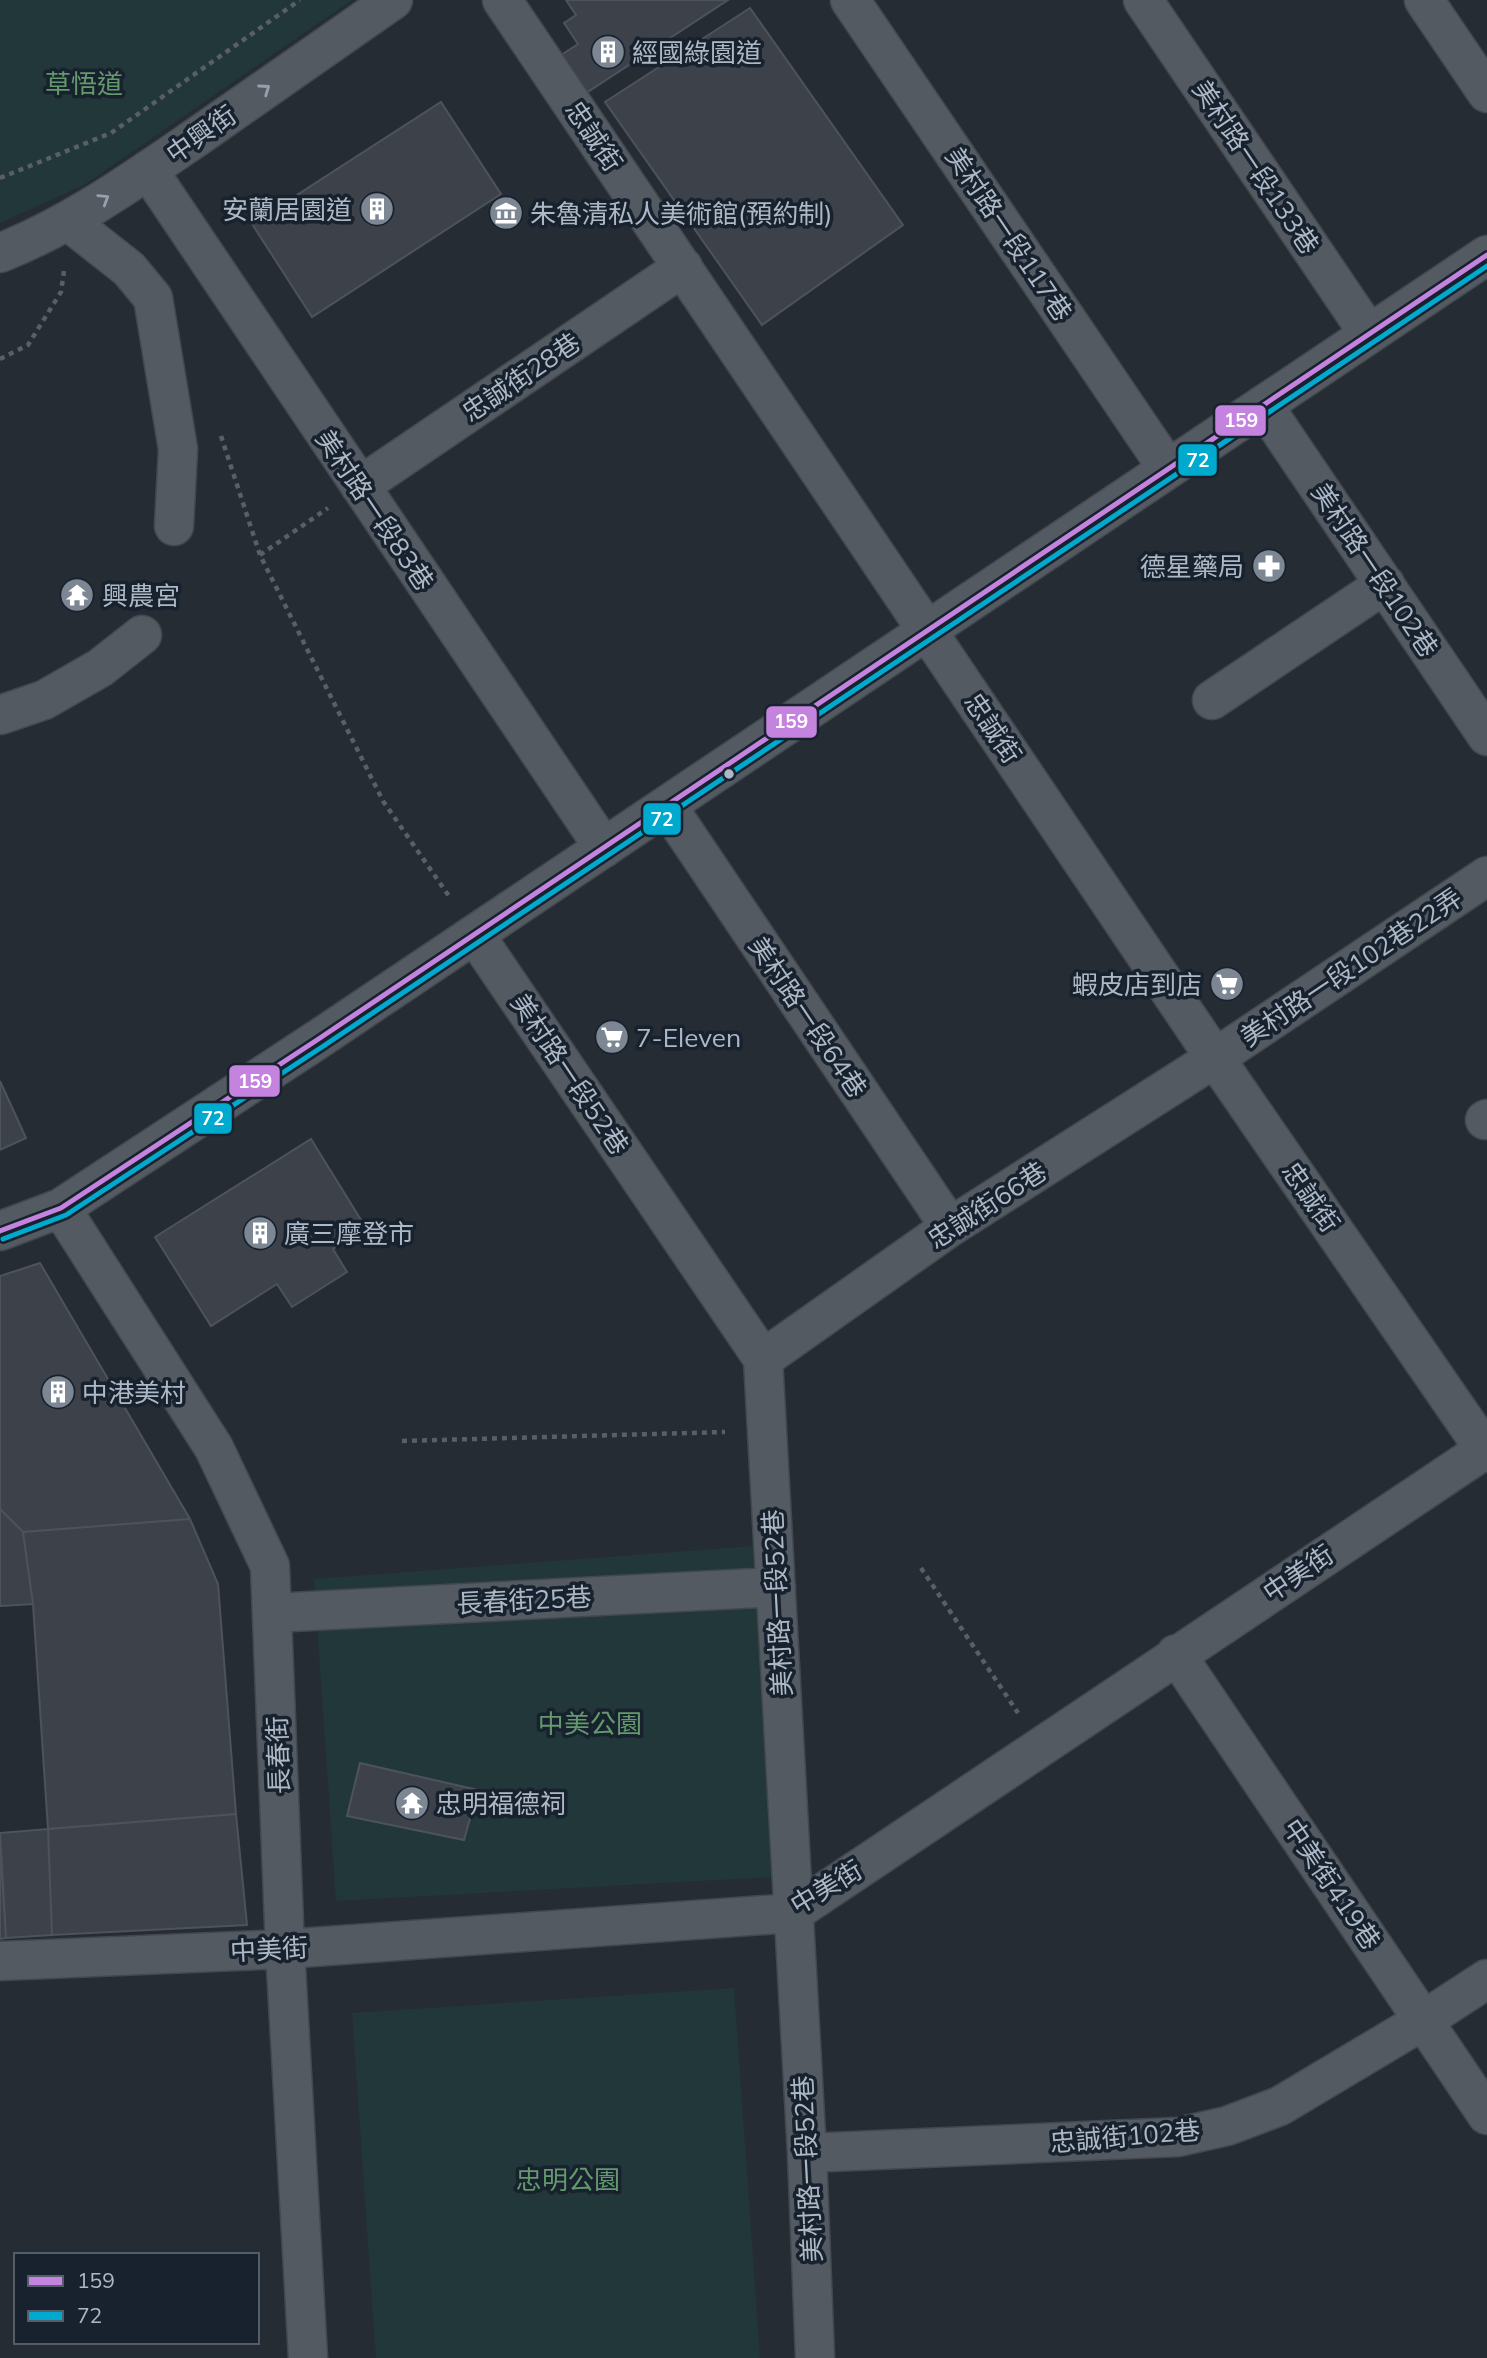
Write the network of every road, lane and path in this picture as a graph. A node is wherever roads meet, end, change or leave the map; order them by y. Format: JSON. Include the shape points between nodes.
{"nodes":[{"id":1,"x":300,"y":0,"type":"edge"},
{"id":2,"x":393,"y":0,"type":"edge"},
{"id":3,"x":502,"y":0,"type":"edge"},
{"id":4,"x":850,"y":0,"type":"edge"},
{"id":5,"x":1143,"y":0,"type":"edge"},
{"id":6,"x":1424,"y":0,"type":"edge"},
{"id":7,"x":1487,"y":93,"type":"edge"},
{"id":8,"x":148,"y":170,"type":"junction"},
{"id":9,"x":0,"y":178,"type":"edge"},
{"id":10,"x":68,"y":221,"type":"junction"},
{"id":11,"x":0,"y":253,"type":"edge"},
{"id":12,"x":1487,"y":255,"type":"edge"},
{"id":13,"x":683,"y":267,"type":"junction"},
{"id":14,"x":1369,"y":334,"type":"junction"},
{"id":15,"x":0,"y":359,"type":"edge"},
{"id":16,"x":1263,"y":405,"type":"junction"},
{"id":17,"x":1168,"y":469,"type":"junction"},
{"id":18,"x":359,"y":486,"type":"junction"},
{"id":19,"x":174,"y":526,"type":"dead end"},
{"id":20,"x":1385,"y":584,"type":"junction"},
{"id":21,"x":928,"y":630,"type":"junction"},
{"id":22,"x":142,"y":635,"type":"dead end"},
{"id":23,"x":1212,"y":700,"type":"dead end"},
{"id":24,"x":0,"y":715,"type":"edge"},
{"id":25,"x":1487,"y":736,"type":"edge"},
{"id":26,"x":667,"y":806,"type":"junction"},
{"id":27,"x":604,"y":848,"type":"junction"},
{"id":28,"x":1487,"y":876,"type":"edge"},
{"id":29,"x":475,"y":935,"type":"junction"},
{"id":30,"x":1215,"y":1058,"type":"junction"},
{"id":31,"x":61,"y":1208,"type":"junction"},
{"id":32,"x":950,"y":1227,"type":"junction"},
{"id":33,"x":0,"y":1231,"type":"edge"},
{"id":34,"x":763,"y":1359,"type":"junction"},
{"id":35,"x":768,"y":1430,"type":"junction"},
{"id":36,"x":402,"y":1441,"type":"dead end"},
{"id":37,"x":1486,"y":1450,"type":"edge"},
{"id":38,"x":922,"y":1568,"type":"dead end"},
{"id":39,"x":776,"y":1587,"type":"junction"},
{"id":40,"x":272,"y":1613,"type":"junction"},
{"id":41,"x":1176,"y":1654,"type":"junction"},
{"id":42,"x":1040,"y":1746,"type":"junction"},
{"id":43,"x":793,"y":1913,"type":"junction"},
{"id":44,"x":285,"y":1949,"type":"junction"},
{"id":45,"x":0,"y":1961,"type":"edge"},
{"id":46,"x":1487,"y":1979,"type":"edge"},
{"id":47,"x":1424,"y":2020,"type":"junction"},
{"id":48,"x":1487,"y":2115,"type":"edge"},
{"id":49,"x":807,"y":2153,"type":"junction"},
{"id":50,"x":308,"y":2358,"type":"edge"},
{"id":51,"x":815,"y":2358,"type":"edge"}],
"edges":[{"from":1,"to":9,"type":"path","via":[[111,133]]},
{"from":8,"to":2,"type":"street","name":"中興街","one_way":true},
{"from":3,"to":13,"type":"street","name":"忠誠街"},
{"from":4,"to":17,"type":"street","name":"美村路一段117巷"},
{"from":5,"to":14,"type":"street","name":"美村路一段133巷"},
{"from":6,"to":7,"type":"street"},
{"from":10,"to":8,"type":"street","name":"中興街","one_way":true},
{"from":8,"to":18,"type":"street","name":"美村路一段83巷"},
{"from":10,"to":11,"type":"street","name":"中興街"},
{"from":10,"to":15,"type":"path","via":[[61,292],[28,345]]},
{"from":10,"to":19,"type":"street","via":[[129,269],[153,298],[178,449]]},
{"from":12,"to":14,"type":"street"},
{"from":13,"to":18,"type":"street","name":"忠誠街28巷"},
{"from":13,"to":21,"type":"street","name":"忠誠街"},
{"from":14,"to":16,"type":"street"},
{"from":16,"to":17,"type":"street"},
{"from":16,"to":20,"type":"street","name":"美村路一段102巷"},
{"from":17,"to":21,"type":"street"},
{"from":18,"to":27,"type":"street","name":"美村路一段83巷"},
{"from":18,"to":29,"type":"path","via":[[260,555],[383,801]]},
{"from":20,"to":23,"type":"street"},
{"from":20,"to":25,"type":"street","name":"美村路一段102巷"},
{"from":21,"to":26,"type":"street"},
{"from":21,"to":30,"type":"street","name":"忠誠街"},
{"from":22,"to":24,"type":"street","via":[[100,668],[44,700]]},
{"from":26,"to":27,"type":"street"},
{"from":26,"to":32,"type":"street","name":"美村路一段64巷"},
{"from":27,"to":29,"type":"street"},
{"from":28,"to":30,"type":"street","name":"美村路一段102巷22弄"},
{"from":29,"to":31,"type":"street"},
{"from":29,"to":34,"type":"street","name":"美村路一段52巷"},
{"from":30,"to":32,"type":"street","name":"忠誠街66巷"},
{"from":30,"to":37,"type":"street","name":"忠誠街"},
{"from":31,"to":33,"type":"street"},
{"from":31,"to":40,"type":"street","name":"長春街","via":[[214,1448],[270,1566]]},
{"from":32,"to":34,"type":"street","name":"忠誠街66巷"},
{"from":34,"to":35,"type":"street","name":"美村路一段52巷"},
{"from":35,"to":36,"type":"path"},
{"from":35,"to":39,"type":"street","name":"美村路一段52巷"},
{"from":37,"to":41,"type":"street","name":"中美街"},
{"from":38,"to":42,"type":"path"},
{"from":39,"to":40,"type":"street","name":"長春街25巷"},
{"from":39,"to":43,"type":"street","name":"美村路一段52巷"},
{"from":40,"to":44,"type":"street","name":"長春街"},
{"from":41,"to":42,"type":"street","name":"中美街"},
{"from":41,"to":47,"type":"street","name":"中美街419巷"},
{"from":42,"to":43,"type":"street","name":"中美街"},
{"from":43,"to":44,"type":"street","name":"中美街"},
{"from":43,"to":49,"type":"street","name":"美村路一段52巷"},
{"from":44,"to":45,"type":"street","name":"中美街"},
{"from":44,"to":50,"type":"street","name":"長春街"},
{"from":46,"to":47,"type":"street","name":"忠誠街102巷"},
{"from":47,"to":48,"type":"street","name":"中美街419巷"},
{"from":47,"to":49,"type":"street","name":"忠誠街102巷","via":[[1280,2106],[1227,2126],[1178,2137]]},
{"from":49,"to":51,"type":"street","name":"美村路一段52巷"}]}
